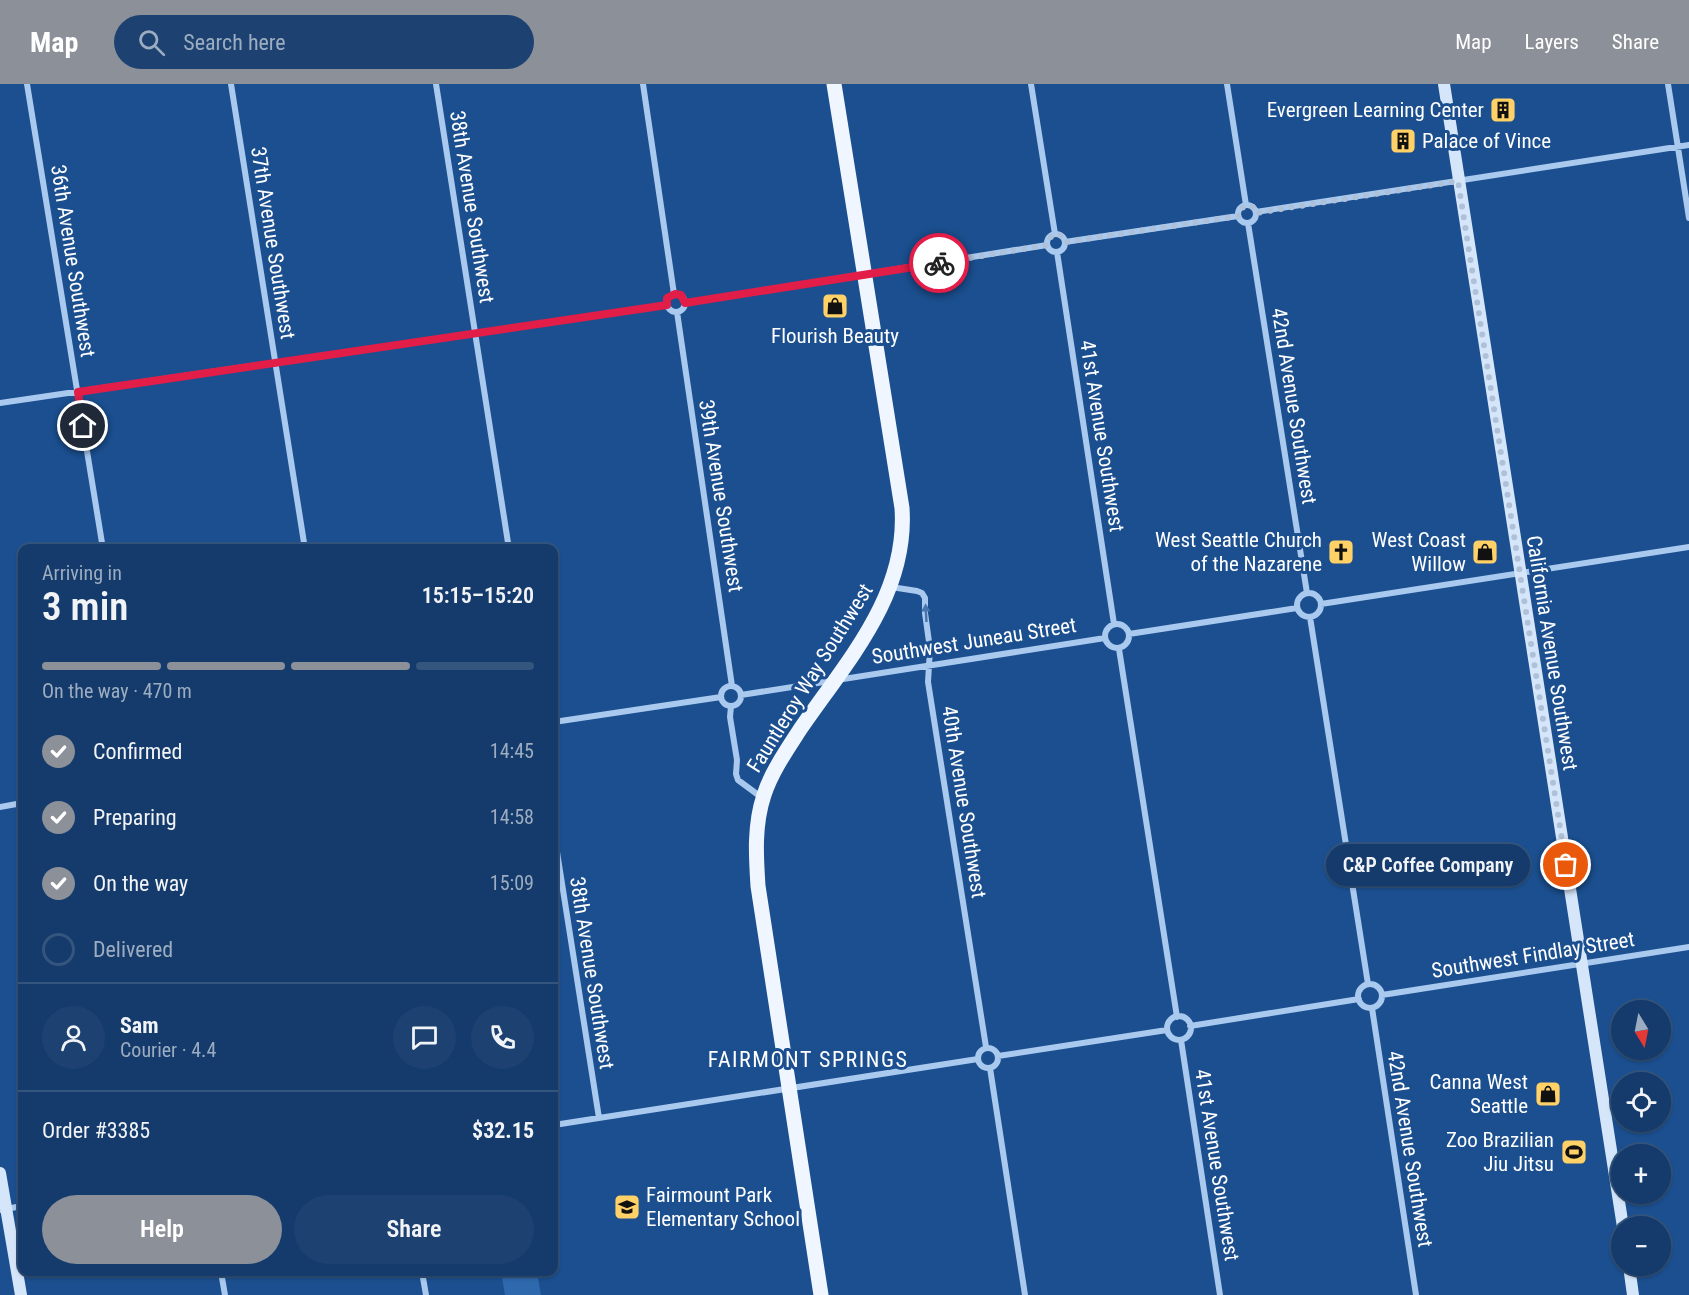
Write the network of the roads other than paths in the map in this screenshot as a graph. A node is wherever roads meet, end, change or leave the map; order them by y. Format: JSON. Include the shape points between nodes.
{"nodes":[{"id":1,"x":27,"y":84,"type":"edge"},
{"id":2,"x":231,"y":84,"type":"edge"},
{"id":3,"x":436,"y":84,"type":"edge"},
{"id":4,"x":643,"y":84,"type":"edge"},
{"id":5,"x":834,"y":84,"type":"edge"},
{"id":6,"x":1031,"y":84,"type":"edge"},
{"id":7,"x":1227,"y":84,"type":"edge"},
{"id":8,"x":1444,"y":84,"type":"edge"},
{"id":9,"x":1668,"y":84,"type":"edge"},
{"id":10,"x":1689,"y":145,"type":"edge"},
{"id":11,"x":1678,"y":147,"type":"junction"},
{"id":12,"x":1458,"y":181,"type":"junction"},
{"id":13,"x":1246,"y":205,"type":"junction"},
{"id":14,"x":1256,"y":213,"type":"junction"},
{"id":15,"x":1239,"y":216,"type":"junction"},
{"id":16,"x":1689,"y":218,"type":"edge"},
{"id":17,"x":1248,"y":223,"type":"junction"},
{"id":18,"x":1055,"y":234,"type":"junction"},
{"id":19,"x":1065,"y":242,"type":"junction"},
{"id":20,"x":1047,"y":245,"type":"junction"},
{"id":21,"x":1057,"y":252,"type":"junction"},
{"id":22,"x":865,"y":274,"type":"junction"},
{"id":23,"x":674,"y":294,"type":"junction"},
{"id":24,"x":685,"y":303,"type":"junction"},
{"id":25,"x":667,"y":305,"type":"junction"},
{"id":26,"x":677,"y":312,"type":"junction"},
{"id":27,"x":474,"y":333,"type":"junction"},
{"id":28,"x":275,"y":362,"type":"junction"},
{"id":29,"x":78,"y":392,"type":"junction"},
{"id":30,"x":0,"y":403,"type":"edge"},
{"id":31,"x":102,"y":544,"type":"edge"},
{"id":32,"x":304,"y":544,"type":"edge"},
{"id":33,"x":508,"y":544,"type":"edge"},
{"id":34,"x":1689,"y":547,"type":"edge"},
{"id":35,"x":1519,"y":573,"type":"junction"},
{"id":36,"x":891,"y":587,"type":"junction"},
{"id":37,"x":1307,"y":593,"type":"junction"},
{"id":38,"x":1321,"y":604,"type":"junction"},
{"id":39,"x":1297,"y":608,"type":"junction"},
{"id":40,"x":1310,"y":617,"type":"junction"},
{"id":41,"x":1114,"y":624,"type":"junction"},
{"id":42,"x":1129,"y":634,"type":"junction"},
{"id":43,"x":1105,"y":638,"type":"junction"},
{"id":44,"x":1119,"y":649,"type":"junction"},
{"id":45,"x":928,"y":664,"type":"junction"},
{"id":46,"x":834,"y":680,"type":"junction"},
{"id":47,"x":732,"y":686,"type":"junction"},
{"id":48,"x":741,"y":695,"type":"junction"},
{"id":49,"x":721,"y":697,"type":"junction"},
{"id":50,"x":731,"y":706,"type":"junction"},
{"id":51,"x":558,"y":721,"type":"edge"},
{"id":52,"x":763,"y":798,"type":"junction"},
{"id":53,"x":18,"y":804,"type":"edge"},
{"id":54,"x":0,"y":807,"type":"edge"},
{"id":55,"x":558,"y":858,"type":"edge"},
{"id":56,"x":1689,"y":947,"type":"edge"},
{"id":57,"x":1582,"y":964,"type":"junction"},
{"id":58,"x":1368,"y":984,"type":"junction"},
{"id":59,"x":1382,"y":995,"type":"junction"},
{"id":60,"x":1359,"y":999,"type":"junction"},
{"id":61,"x":1372,"y":1008,"type":"junction"},
{"id":62,"x":1177,"y":1017,"type":"junction"},
{"id":63,"x":1190,"y":1026,"type":"junction"},
{"id":64,"x":1167,"y":1030,"type":"junction"},
{"id":65,"x":1181,"y":1040,"type":"junction"},
{"id":66,"x":986,"y":1047,"type":"junction"},
{"id":67,"x":998,"y":1056,"type":"junction"},
{"id":68,"x":978,"y":1059,"type":"junction"},
{"id":69,"x":990,"y":1068,"type":"junction"},
{"id":70,"x":789,"y":1088,"type":"junction"},
{"id":71,"x":599,"y":1118,"type":"junction"},
{"id":72,"x":558,"y":1124,"type":"edge"},
{"id":73,"x":0,"y":1173,"type":"edge"},
{"id":74,"x":18,"y":1207,"type":"edge"},
{"id":75,"x":3,"y":1209,"type":"edge"},
{"id":76,"x":1621,"y":1216,"type":"edge"},
{"id":77,"x":222,"y":1276,"type":"edge"},
{"id":78,"x":423,"y":1276,"type":"edge"},
{"id":79,"x":1630,"y":1276,"type":"edge"},
{"id":80,"x":21,"y":1295,"type":"edge"},
{"id":81,"x":225,"y":1295,"type":"edge"},
{"id":82,"x":426,"y":1295,"type":"edge"},
{"id":83,"x":821,"y":1295,"type":"edge"},
{"id":84,"x":1025,"y":1295,"type":"edge"},
{"id":85,"x":1220,"y":1295,"type":"edge"},
{"id":86,"x":1416,"y":1295,"type":"edge"},
{"id":87,"x":1633,"y":1295,"type":"edge"}],
"edges":[{"from":1,"to":29,"type":"street","name":"36th Avenue Southwest"},
{"from":2,"to":28,"type":"street","name":"37th Avenue Southwest"},
{"from":3,"to":27,"type":"street","name":"38th Avenue Southwest"},
{"from":4,"to":23,"type":"street"},
{"from":5,"to":22,"type":"main road","name":"Fauntleroy Way Southwest"},
{"from":6,"to":18,"type":"street"},
{"from":7,"to":13,"type":"street"},
{"from":8,"to":12,"type":"main road","name":"California Avenue Southwest"},
{"from":9,"to":11,"type":"street"},
{"from":10,"to":11,"type":"street"},
{"from":11,"to":12,"type":"street"},
{"from":11,"to":16,"type":"street"},
{"from":12,"to":14,"type":"street"},
{"from":12,"to":35,"type":"main road","name":"California Avenue Southwest"},
{"from":13,"to":14,"type":"street"},
{"from":13,"to":15,"type":"street"},
{"from":14,"to":17,"type":"street"},
{"from":15,"to":17,"type":"street"},
{"from":15,"to":19,"type":"street"},
{"from":17,"to":37,"type":"street","name":"42nd Avenue Southwest"},
{"from":18,"to":19,"type":"street"},
{"from":18,"to":20,"type":"street"},
{"from":19,"to":21,"type":"street","via":[[1064,249]]},
{"from":20,"to":21,"type":"street"},
{"from":20,"to":22,"type":"street"},
{"from":21,"to":41,"type":"street","name":"41st Avenue Southwest"},
{"from":22,"to":24,"type":"street"},
{"from":22,"to":36,"type":"main road","name":"Fauntleroy Way Southwest","via":[[902,508],[903,536]]},
{"from":23,"to":24,"type":"street","via":[[681,295]]},
{"from":23,"to":25,"type":"street","via":[[667,298]]},
{"from":24,"to":26,"type":"street"},
{"from":25,"to":26,"type":"street"},
{"from":25,"to":27,"type":"street"},
{"from":26,"to":47,"type":"street","name":"39th Avenue Southwest"},
{"from":27,"to":28,"type":"street"},
{"from":27,"to":33,"type":"street","name":"38th Avenue Southwest"},
{"from":28,"to":29,"type":"street"},
{"from":28,"to":32,"type":"street","name":"37th Avenue Southwest"},
{"from":29,"to":30,"type":"street"},
{"from":29,"to":31,"type":"street","name":"36th Avenue Southwest"},
{"from":34,"to":35,"type":"street"},
{"from":35,"to":38,"type":"street"},
{"from":35,"to":57,"type":"main road","name":"California Avenue Southwest"},
{"from":45,"to":36,"type":"street","name":"40th Avenue Southwest","one_way":true,"via":[[925,598],[917,591]]},
{"from":36,"to":46,"type":"main road","name":"Fauntleroy Way Southwest","via":[[882,609]]},
{"from":37,"to":38,"type":"street","via":[[1316,596]]},
{"from":37,"to":39,"type":"street","via":[[1299,598]]},
{"from":38,"to":40,"type":"street","via":[[1318,613]]},
{"from":39,"to":40,"type":"street","via":[[1302,616]]},
{"from":39,"to":42,"type":"street"},
{"from":40,"to":58,"type":"street"},
{"from":41,"to":42,"type":"street","via":[[1124,626]]},
{"from":41,"to":43,"type":"street","via":[[1106,630]]},
{"from":42,"to":44,"type":"street","via":[[1128,643]]},
{"from":43,"to":44,"type":"street","via":[[1109,646]]},
{"from":43,"to":45,"type":"street","name":"Southwest Juneau Street"},
{"from":44,"to":62,"type":"street"},
{"from":45,"to":46,"type":"street","name":"Southwest Juneau Street"},
{"from":45,"to":66,"type":"street","name":"40th Avenue Southwest"},
{"from":46,"to":48,"type":"street","name":"Southwest Juneau Street"},
{"from":46,"to":52,"type":"main road","name":"Fauntleroy Way Southwest","via":[[784,754]]},
{"from":47,"to":48,"type":"street"},
{"from":47,"to":49,"type":"street","via":[[723,689]]},
{"from":48,"to":50,"type":"street","via":[[739,702]]},
{"from":49,"to":50,"type":"street"},
{"from":49,"to":51,"type":"street"},
{"from":50,"to":52,"type":"street","via":[[738,780]]},
{"from":52,"to":70,"type":"main road","name":"Fauntleroy Way Southwest","via":[[756,830],[758,886]]},
{"from":53,"to":54,"type":"street"},
{"from":55,"to":71,"type":"street","name":"38th Avenue Southwest"},
{"from":56,"to":57,"type":"street","name":"Southwest Findlay Street"},
{"from":57,"to":59,"type":"street","name":"Southwest Findlay Street"},
{"from":57,"to":76,"type":"main road","name":"California Avenue Southwest"},
{"from":58,"to":59,"type":"street","via":[[1379,988]]},
{"from":58,"to":60,"type":"street","via":[[1361,989]]},
{"from":59,"to":61,"type":"street","via":[[1380,1003]]},
{"from":60,"to":61,"type":"street","via":[[1363,1006]]},
{"from":60,"to":63,"type":"street"},
{"from":61,"to":86,"type":"street","name":"42nd Avenue Southwest"},
{"from":62,"to":63,"type":"street","via":[[1185,1018]]},
{"from":62,"to":64,"type":"street","via":[[1170,1020]]},
{"from":63,"to":65,"type":"street","via":[[1189,1035]]},
{"from":64,"to":65,"type":"street","via":[[1171,1038]]},
{"from":64,"to":67,"type":"street"},
{"from":65,"to":85,"type":"street","name":"41st Avenue Southwest"},
{"from":66,"to":67,"type":"street","via":[[993,1048]]},
{"from":66,"to":68,"type":"street"},
{"from":67,"to":69,"type":"street"},
{"from":68,"to":69,"type":"street","via":[[982,1066]]},
{"from":68,"to":70,"type":"street"},
{"from":69,"to":84,"type":"street"},
{"from":70,"to":71,"type":"street"},
{"from":70,"to":83,"type":"main road","name":"Fauntleroy Way Southwest"},
{"from":71,"to":72,"type":"street"},
{"from":73,"to":75,"type":"main road"},
{"from":74,"to":75,"type":"street"},
{"from":75,"to":80,"type":"main road"},
{"from":77,"to":81,"type":"street"},
{"from":78,"to":82,"type":"street"},
{"from":79,"to":87,"type":"main road"}]}
